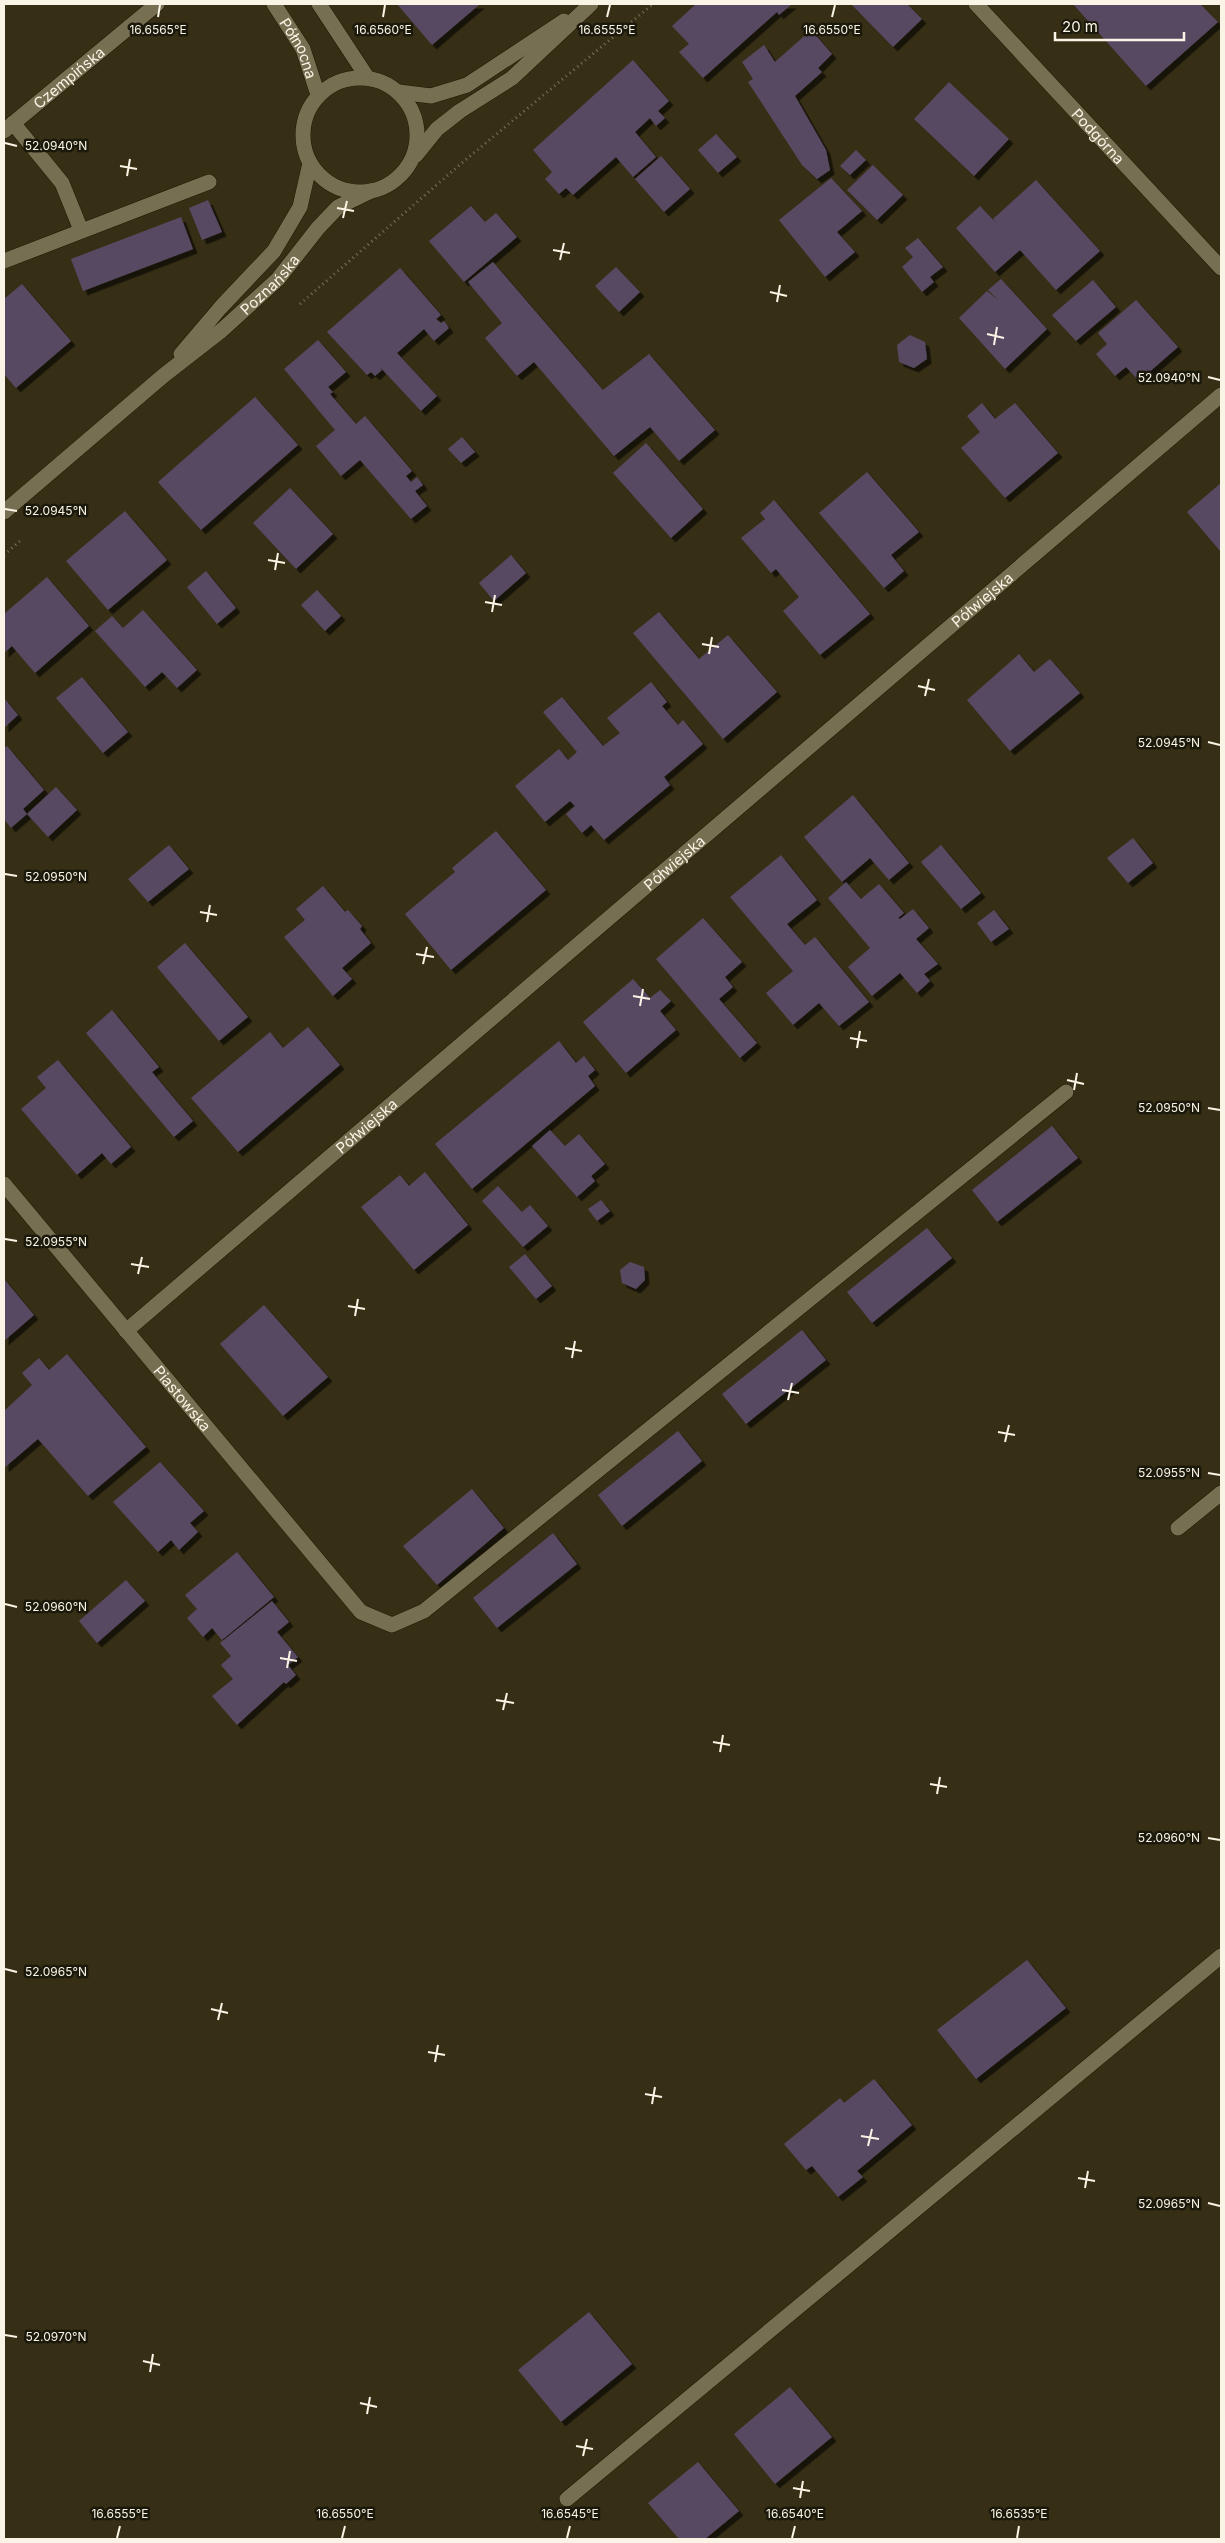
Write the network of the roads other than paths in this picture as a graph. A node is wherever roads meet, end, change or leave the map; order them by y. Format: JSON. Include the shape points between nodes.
{"nodes":[{"id":1,"x":274,"y":4,"type":"edge"},
{"id":2,"x":318,"y":4,"type":"edge"},
{"id":3,"x":976,"y":4,"type":"edge"},
{"id":4,"x":151,"y":5,"type":"edge"},
{"id":5,"x":590,"y":5,"type":"edge"},
{"id":6,"x":367,"y":77,"type":"junction"},
{"id":7,"x":399,"y":92,"type":"junction"},
{"id":8,"x":318,"y":96,"type":"junction"},
{"id":9,"x":8,"y":127,"type":"edge"},
{"id":10,"x":412,"y":159,"type":"junction"},
{"id":11,"x":310,"y":162,"type":"junction"},
{"id":12,"x":209,"y":182,"type":"dead end"},
{"id":13,"x":371,"y":191,"type":"junction"},
{"id":14,"x":81,"y":230,"type":"junction"},
{"id":15,"x":4,"y":261,"type":"edge"},
{"id":16,"x":1221,"y":268,"type":"edge"},
{"id":17,"x":163,"y":376,"type":"junction"},
{"id":18,"x":1221,"y":395,"type":"edge"},
{"id":19,"x":4,"y":512,"type":"edge"},
{"id":20,"x":1066,"y":1092,"type":"dead end"},
{"id":21,"x":4,"y":1184,"type":"edge"},
{"id":22,"x":126,"y":1330,"type":"junction"},
{"id":23,"x":1221,"y":1493,"type":"edge"},
{"id":24,"x":1178,"y":1528,"type":"dead end"},
{"id":25,"x":1221,"y":1956,"type":"edge"},
{"id":26,"x":567,"y":2499,"type":"dead end"}],
"edges":[{"from":1,"to":8,"type":"street","name":"Północna","via":[[303,49]]},
{"from":2,"to":6,"type":"street"},
{"from":3,"to":16,"type":"street","name":"Podgórna"},
{"from":4,"to":9,"type":"street","name":"Czempińska"},
{"from":5,"to":7,"type":"street","via":[[466,85],[432,96]]},
{"from":5,"to":10,"type":"street","via":[[512,78],[437,129]]},
{"from":6,"to":7,"type":"street","via":[[384,82]]},
{"from":6,"to":8,"type":"street","via":[[349,78],[332,84]]},
{"from":7,"to":10,"type":"street","via":[[417,124],[417,142]]},
{"from":8,"to":11,"type":"street","via":[[308,110],[303,128],[304,146]]},
{"from":9,"to":14,"type":"street","via":[[62,183]]},
{"from":10,"to":13,"type":"street","via":[[402,174],[388,185]]},
{"from":11,"to":13,"type":"street","via":[[336,187],[353,192]]},
{"from":11,"to":17,"type":"street","name":"Poznańska","via":[[300,207],[274,251],[220,307]]},
{"from":12,"to":14,"type":"street"},
{"from":13,"to":17,"type":"street","name":"Poznańska","via":[[338,208],[278,279],[222,330]]},
{"from":14,"to":15,"type":"street"},
{"from":17,"to":19,"type":"street","name":"Poznańska"},
{"from":18,"to":22,"type":"street","name":"Półwiejska"},
{"from":20,"to":22,"type":"street","name":"Piastowska","via":[[424,1611],[392,1625],[361,1612]]},
{"from":21,"to":22,"type":"street","name":"Piastowska"},
{"from":23,"to":24,"type":"street"},
{"from":25,"to":26,"type":"street"}]}
